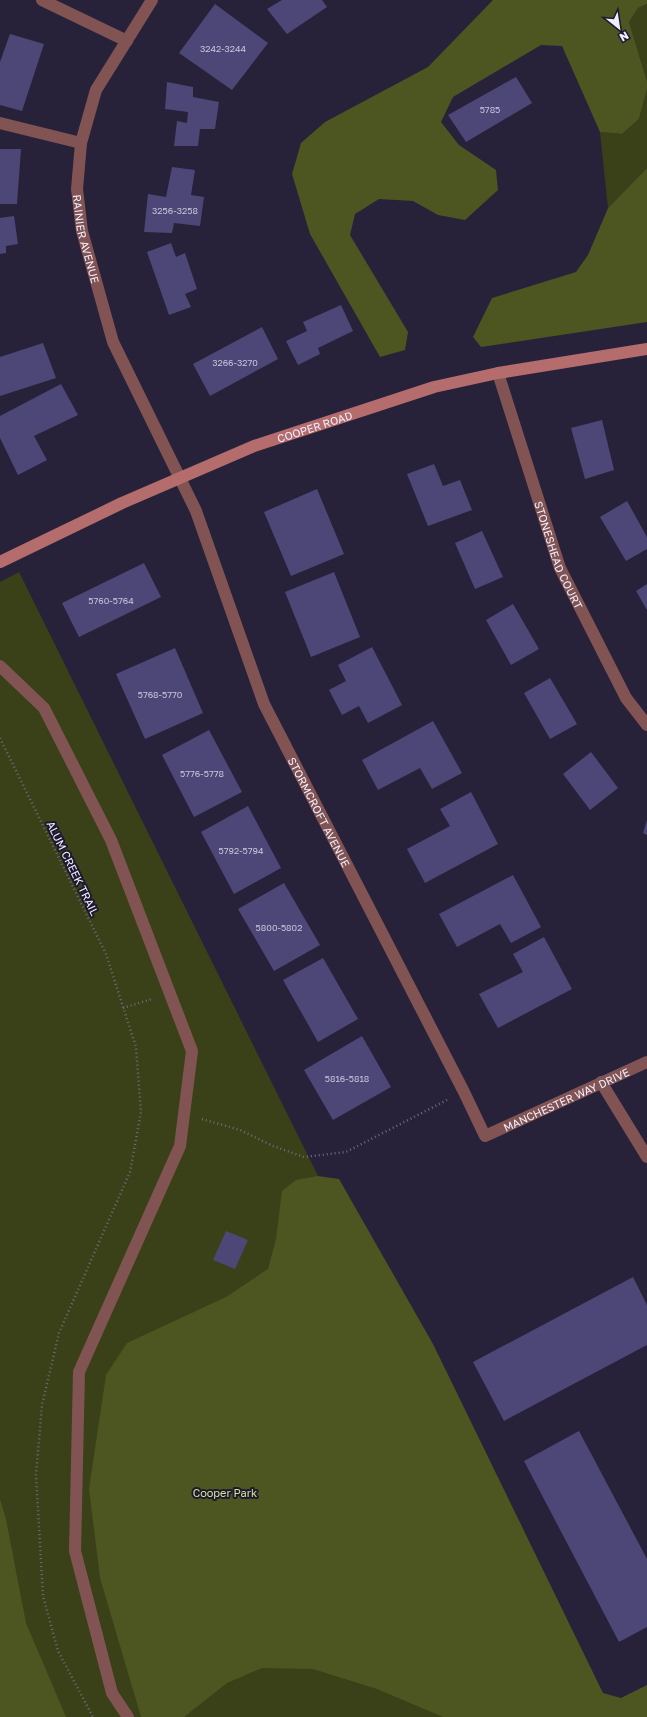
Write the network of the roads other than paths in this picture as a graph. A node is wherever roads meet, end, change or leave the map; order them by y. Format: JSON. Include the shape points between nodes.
{"nodes":[{"id":1,"x":42,"y":0,"type":"edge"},
{"id":2,"x":152,"y":0,"type":"edge"},
{"id":3,"x":127,"y":41,"type":"junction"},
{"id":4,"x":0,"y":123,"type":"edge"},
{"id":5,"x":81,"y":143,"type":"junction"},
{"id":6,"x":647,"y":349,"type":"edge"},
{"id":7,"x":498,"y":373,"type":"junction"},
{"id":8,"x":180,"y":477,"type":"junction"},
{"id":9,"x":0,"y":562,"type":"edge"},
{"id":10,"x":0,"y":666,"type":"edge"},
{"id":11,"x":647,"y":725,"type":"edge"},
{"id":12,"x":647,"y":1062,"type":"edge"},
{"id":13,"x":601,"y":1082,"type":"junction"},
{"id":14,"x":485,"y":1136,"type":"joint"},
{"id":15,"x":647,"y":1157,"type":"edge"},
{"id":16,"x":128,"y":1717,"type":"edge"}],
"edges":[{"from":1,"to":3,"type":"street"},
{"from":2,"to":3,"type":"street","name":"RAINIER AVENUE"},
{"from":3,"to":5,"type":"street","name":"RAINIER AVENUE","via":[[96,90]]},
{"from":4,"to":5,"type":"street"},
{"from":5,"to":8,"type":"street","name":"RAINIER AVENUE","via":[[77,188],[82,231],[113,342]]},
{"from":6,"to":7,"type":"street","name":"COOPER ROAD"},
{"from":7,"to":8,"type":"street","name":"COOPER ROAD","via":[[434,387],[254,446]]},
{"from":7,"to":11,"type":"street","name":"STONESHEAD COURT","via":[[560,568],[626,698]]},
{"from":8,"to":9,"type":"street","name":"COOPER ROAD"},
{"from":8,"to":14,"type":"street","name":"STORMCROFT AVENUE","via":[[196,511],[264,704]]},
{"from":10,"to":16,"type":"street","via":[[44,708],[111,840],[192,1051],[180,1146],[79,1372],[75,1551],[112,1693]]},
{"from":12,"to":13,"type":"street","name":"MANCHESTER WAY DRIVE"},
{"from":13,"to":14,"type":"street","name":"MANCHESTER WAY DRIVE"},
{"from":13,"to":15,"type":"street"}]}
